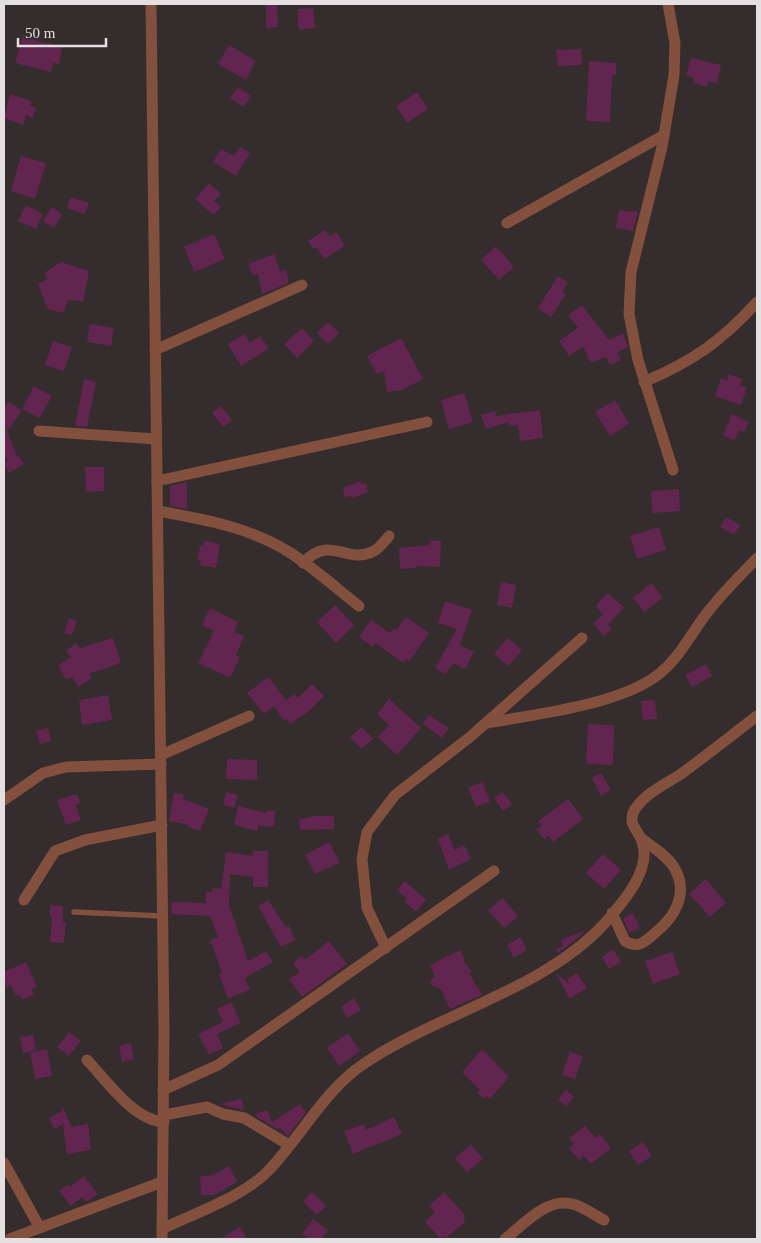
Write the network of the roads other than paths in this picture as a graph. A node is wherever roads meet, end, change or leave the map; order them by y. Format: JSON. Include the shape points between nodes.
{"nodes":[{"id":1,"x":152,"y":4,"type":"edge"},
{"id":2,"x":668,"y":4,"type":"edge"},
{"id":3,"x":664,"y":135,"type":"junction"},
{"id":4,"x":507,"y":223,"type":"dead end"},
{"id":5,"x":302,"y":285,"type":"dead end"},
{"id":6,"x":757,"y":302,"type":"edge"},
{"id":7,"x":155,"y":350,"type":"junction"},
{"id":8,"x":644,"y":382,"type":"junction"},
{"id":9,"x":427,"y":422,"type":"dead end"},
{"id":10,"x":39,"y":431,"type":"dead end"},
{"id":11,"x":156,"y":439,"type":"junction"},
{"id":12,"x":673,"y":470,"type":"dead end"},
{"id":13,"x":157,"y":481,"type":"junction"},
{"id":14,"x":158,"y":511,"type":"junction"},
{"id":15,"x":389,"y":536,"type":"dead end"},
{"id":16,"x":757,"y":558,"type":"edge"},
{"id":17,"x":303,"y":563,"type":"junction"},
{"id":18,"x":358,"y":606,"type":"dead end"},
{"id":19,"x":582,"y":638,"type":"dead end"},
{"id":20,"x":249,"y":716,"type":"dead end"},
{"id":21,"x":757,"y":716,"type":"edge"},
{"id":22,"x":486,"y":723,"type":"junction"},
{"id":23,"x":161,"y":759,"type":"junction"},
{"id":24,"x":4,"y":800,"type":"edge"},
{"id":25,"x":162,"y":825,"type":"junction"},
{"id":26,"x":641,"y":838,"type":"junction"},
{"id":27,"x":494,"y":872,"type":"dead end"},
{"id":28,"x":24,"y":900,"type":"dead end"},
{"id":29,"x":74,"y":912,"type":"dead end"},
{"id":30,"x":612,"y":913,"type":"junction"},
{"id":31,"x":162,"y":916,"type":"junction"},
{"id":32,"x":386,"y":948,"type":"junction"},
{"id":33,"x":87,"y":1060,"type":"dead end"},
{"id":34,"x":163,"y":1090,"type":"junction"},
{"id":35,"x":164,"y":1118,"type":"junction"},
{"id":36,"x":289,"y":1145,"type":"junction"},
{"id":37,"x":4,"y":1163,"type":"edge"},
{"id":38,"x":162,"y":1182,"type":"junction"},
{"id":39,"x":604,"y":1220,"type":"dead end"},
{"id":40,"x":40,"y":1228,"type":"junction"},
{"id":41,"x":162,"y":1234,"type":"edge"},
{"id":42,"x":10,"y":1239,"type":"edge"},
{"id":43,"x":505,"y":1239,"type":"edge"}],
"edges":[{"from":1,"to":7,"type":"street"},
{"from":2,"to":3,"type":"street","via":[[675,43],[674,75]]},
{"from":3,"to":4,"type":"street"},
{"from":3,"to":8,"type":"street","via":[[631,272],[629,314]]},
{"from":5,"to":7,"type":"street"},
{"from":6,"to":8,"type":"street","via":[[714,345],[679,367]]},
{"from":7,"to":11,"type":"street"},
{"from":8,"to":12,"type":"street"},
{"from":9,"to":13,"type":"street"},
{"from":10,"to":11,"type":"street"},
{"from":11,"to":13,"type":"street"},
{"from":13,"to":14,"type":"street"},
{"from":14,"to":17,"type":"street","via":[[239,529],[289,552]]},
{"from":14,"to":23,"type":"street"},
{"from":15,"to":17,"type":"street","via":[[370,553],[316,550]]},
{"from":16,"to":22,"type":"street","via":[[725,591],[689,642],[659,674],[629,690],[585,703]]},
{"from":17,"to":18,"type":"street"},
{"from":19,"to":22,"type":"street"},
{"from":20,"to":23,"type":"street"},
{"from":21,"to":26,"type":"street","via":[[655,790],[635,810],[631,820]]},
{"from":22,"to":32,"type":"street","via":[[395,795],[367,832],[362,859],[367,908]]},
{"from":23,"to":24,"type":"street","via":[[66,767],[43,774]]},
{"from":23,"to":25,"type":"street"},
{"from":25,"to":28,"type":"street","via":[[85,840],[55,851]]},
{"from":25,"to":31,"type":"street"},
{"from":26,"to":30,"type":"street","via":[[644,863],[635,882]]},
{"from":26,"to":30,"type":"street","via":[[675,868],[681,892],[676,907],[667,923],[642,944],[636,945],[625,941]]},
{"from":27,"to":32,"type":"street"},
{"from":29,"to":31,"type":"lane"},
{"from":30,"to":36,"type":"street","via":[[604,924],[556,964],[366,1062],[344,1078]]},
{"from":31,"to":34,"type":"street"},
{"from":32,"to":34,"type":"street","via":[[218,1065]]},
{"from":33,"to":35,"type":"street","via":[[136,1112],[152,1121]]},
{"from":34,"to":35,"type":"street"},
{"from":35,"to":36,"type":"street","via":[[207,1107],[244,1118]]},
{"from":35,"to":38,"type":"street"},
{"from":36,"to":41,"type":"street","via":[[267,1172],[240,1191]]},
{"from":37,"to":40,"type":"street"},
{"from":38,"to":40,"type":"street"},
{"from":38,"to":41,"type":"street"},
{"from":39,"to":43,"type":"street","via":[[575,1204],[560,1203],[537,1213]]},
{"from":40,"to":42,"type":"street"}]}
